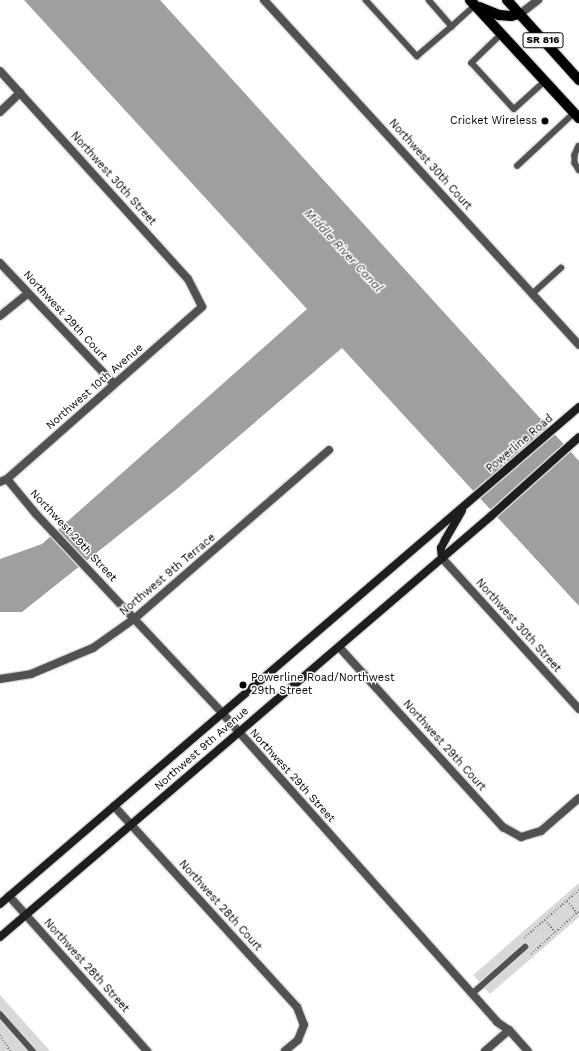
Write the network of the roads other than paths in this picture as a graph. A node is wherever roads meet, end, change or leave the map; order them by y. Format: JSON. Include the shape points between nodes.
{"nodes":[{"id":1,"x":264,"y":0,"type":"edge"},
{"id":2,"x":366,"y":0,"type":"edge"},
{"id":3,"x":429,"y":0,"type":"edge"},
{"id":4,"x":507,"y":0,"type":"edge"},
{"id":5,"x":538,"y":0,"type":"edge"},
{"id":6,"x":473,"y":3,"type":"edge"},
{"id":7,"x":520,"y":14,"type":"junction"},
{"id":8,"x":452,"y":26,"type":"junction"},
{"id":9,"x":502,"y":34,"type":"junction"},
{"id":10,"x":0,"y":71,"type":"edge"},
{"id":11,"x":579,"y":80,"type":"edge"},
{"id":12,"x":545,"y":81,"type":"junction"},
{"id":13,"x":20,"y":93,"type":"junction"},
{"id":14,"x":0,"y":112,"type":"edge"},
{"id":15,"x":577,"y":116,"type":"edge"},
{"id":16,"x":579,"y":146,"type":"edge"},
{"id":17,"x":517,"y":166,"type":"dead end"},
{"id":18,"x":579,"y":170,"type":"edge"},
{"id":19,"x":0,"y":263,"type":"edge"},
{"id":20,"x":561,"y":268,"type":"dead end"},
{"id":21,"x":28,"y":293,"type":"junction"},
{"id":22,"x":532,"y":294,"type":"junction"},
{"id":23,"x":202,"y":307,"type":"joint"},
{"id":24,"x":0,"y":316,"type":"edge"},
{"id":25,"x":579,"y":345,"type":"edge"},
{"id":26,"x":114,"y":384,"type":"junction"},
{"id":27,"x":579,"y":407,"type":"edge"},
{"id":28,"x":579,"y":438,"type":"edge"},
{"id":29,"x":329,"y":450,"type":"dead end"},
{"id":30,"x":3,"y":481,"type":"edge"},
{"id":31,"x":475,"y":496,"type":"joint"},
{"id":32,"x":464,"y":505,"type":"junction"},
{"id":33,"x":442,"y":558,"type":"junction"},
{"id":34,"x":134,"y":619,"type":"junction"},
{"id":35,"x":339,"y":647,"type":"junction"},
{"id":36,"x":0,"y":679,"type":"edge"},
{"id":37,"x":579,"y":709,"type":"edge"},
{"id":38,"x":223,"y":714,"type":"junction"},
{"id":39,"x":238,"y":732,"type":"junction"},
{"id":40,"x":579,"y":798,"type":"edge"},
{"id":41,"x":114,"y":806,"type":"junction"},
{"id":42,"x":130,"y":825,"type":"junction"},
{"id":43,"x":9,"y":896,"type":"junction"},
{"id":44,"x":0,"y":904,"type":"edge"},
{"id":45,"x":26,"y":915,"type":"junction"},
{"id":46,"x":0,"y":937,"type":"edge"},
{"id":47,"x":525,"y":948,"type":"road end"},
{"id":48,"x":472,"y":994,"type":"junction"},
{"id":49,"x":0,"y":1014,"type":"edge"},
{"id":50,"x":509,"y":1030,"type":"junction"},
{"id":51,"x":33,"y":1051,"type":"edge"},
{"id":52,"x":147,"y":1051,"type":"edge"},
{"id":53,"x":285,"y":1051,"type":"edge"},
{"id":54,"x":485,"y":1051,"type":"edge"},
{"id":55,"x":528,"y":1051,"type":"edge"}],
"edges":[{"from":1,"to":22,"type":"street","name":"Northwest 30th Court"},
{"from":2,"to":8,"type":"lane","via":[[417,56]]},
{"from":3,"to":8,"type":"lane"},
{"from":4,"to":7,"type":"main road","number":"SR 816"},
{"from":5,"to":7,"type":"street"},
{"from":6,"to":7,"type":"main road","via":[[499,15]]},
{"from":6,"to":8,"type":"lane"},
{"from":6,"to":9,"type":"main road","number":"SR 816"},
{"from":7,"to":11,"type":"main road","number":"SR 816"},
{"from":9,"to":12,"type":"main road","number":"SR 816"},
{"from":9,"to":12,"type":"lane","via":[[472,63],[508,103],[514,109]]},
{"from":10,"to":13,"type":"street","name":"Northwest 30th Street"},
{"from":12,"to":15,"type":"main road","number":"SR 816"},
{"from":13,"to":14,"type":"street"},
{"from":13,"to":23,"type":"street","name":"Northwest 30th Street","via":[[188,279]]},
{"from":15,"to":17,"type":"lane"},
{"from":16,"to":18,"type":"lane","via":[[575,155],[575,163]]},
{"from":19,"to":21,"type":"street","name":"Northwest 29th Court"},
{"from":20,"to":22,"type":"lane"},
{"from":21,"to":24,"type":"street"},
{"from":21,"to":26,"type":"street","name":"Northwest 29th Court"},
{"from":22,"to":25,"type":"street","name":"Northwest 30th Court"},
{"from":23,"to":26,"type":"street","name":"Northwest 10th Avenue"},
{"from":26,"to":30,"type":"street","name":"Northwest 10th Avenue"},
{"from":27,"to":31,"type":"main road","name":"Powerline Road"},
{"from":28,"to":33,"type":"main road","name":"Northwest 9th Avenue"},
{"from":29,"to":34,"type":"street","name":"Northwest 9th Terrace"},
{"from":30,"to":34,"type":"street","name":"Northwest 29th Street"},
{"from":31,"to":32,"type":"main road","name":"Northwest 9th Avenue"},
{"from":32,"to":33,"type":"main road","via":[[441,548]]},
{"from":32,"to":38,"type":"main road","name":"Northwest 9th Avenue"},
{"from":33,"to":35,"type":"main road","name":"Northwest 9th Avenue"},
{"from":33,"to":37,"type":"street","name":"Northwest 30th Street"},
{"from":34,"to":36,"type":"street","name":"Northwest 9th Terrace","via":[[88,650],[31,674]]},
{"from":34,"to":38,"type":"street","name":"Northwest 29th Street"},
{"from":35,"to":39,"type":"main road","name":"Northwest 9th Avenue"},
{"from":35,"to":40,"type":"street","name":"Northwest 29th Court","via":[[503,827],[521,837],[540,831]]},
{"from":38,"to":39,"type":"street","name":"Northwest 29th Street"},
{"from":38,"to":41,"type":"main road","name":"Northwest 9th Avenue"},
{"from":39,"to":42,"type":"main road","name":"Northwest 9th Avenue"},
{"from":39,"to":48,"type":"street","name":"Northwest 29th Street"},
{"from":41,"to":42,"type":"street","name":"Northwest 28th Court"},
{"from":41,"to":43,"type":"main road","name":"Northwest 9th Avenue"},
{"from":42,"to":45,"type":"main road","name":"Northwest 9th Avenue"},
{"from":42,"to":53,"type":"street","name":"Northwest 28th Court","via":[[297,1007],[304,1025],[298,1040]]},
{"from":43,"to":44,"type":"main road","name":"Northwest 9th Avenue"},
{"from":43,"to":45,"type":"street","name":"Northwest 28th Street"},
{"from":45,"to":46,"type":"main road","name":"Northwest 9th Avenue"},
{"from":45,"to":52,"type":"street","name":"Northwest 28th Street"},
{"from":47,"to":48,"type":"lane"},
{"from":48,"to":50,"type":"street","name":"Northwest 29th Street","via":[[497,1022]]},
{"from":49,"to":51,"type":"lane"},
{"from":50,"to":54,"type":"street"},
{"from":50,"to":55,"type":"street","name":"Northwest 29th Street"}]}
